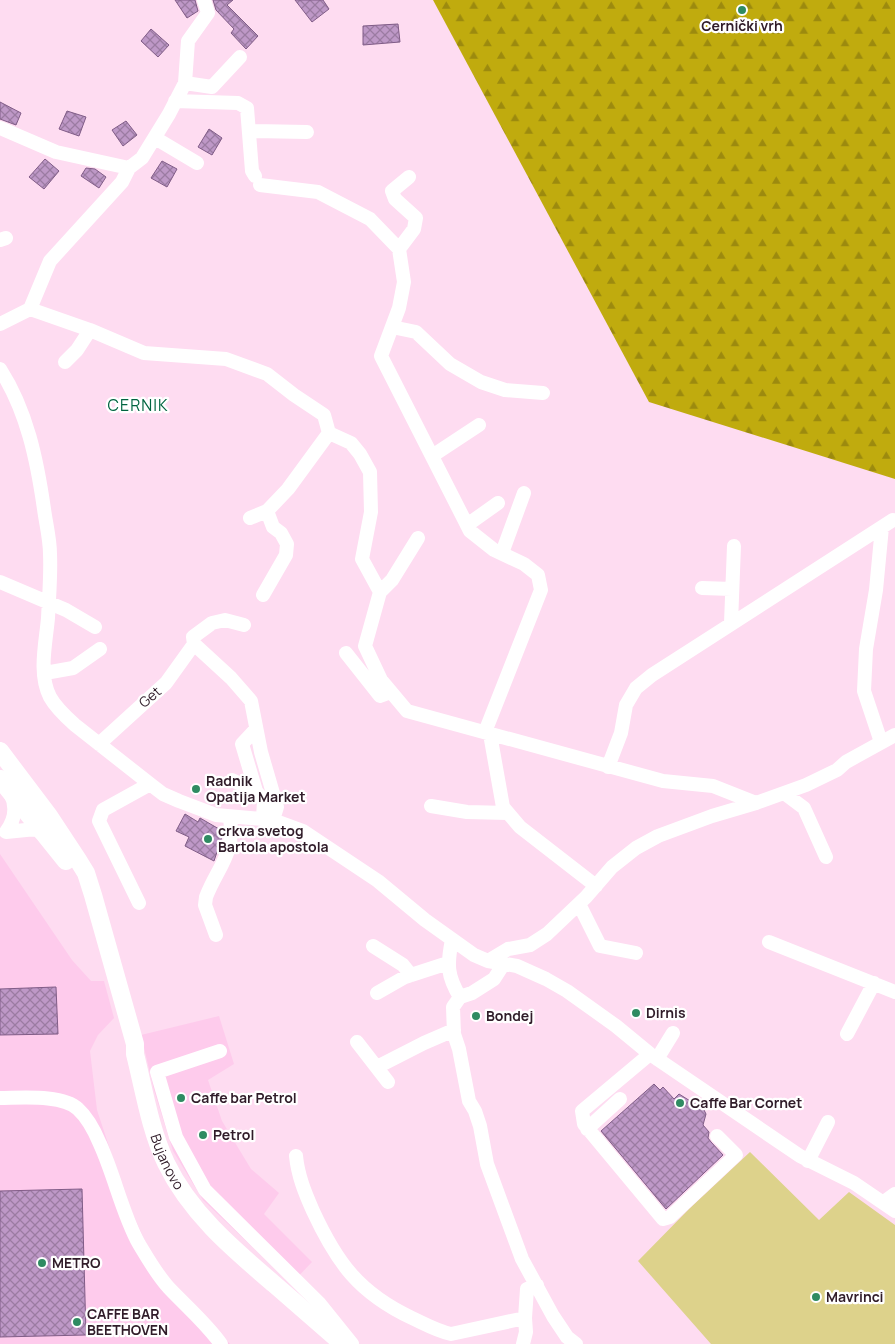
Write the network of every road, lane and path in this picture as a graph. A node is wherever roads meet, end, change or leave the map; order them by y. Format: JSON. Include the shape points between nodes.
{"nodes":[{"id":1,"x":204,"y":0,"type":"edge"},
{"id":2,"x":240,"y":57,"type":"dead end"},
{"id":3,"x":184,"y":83,"type":"junction"},
{"id":4,"x":175,"y":102,"type":"junction"},
{"id":5,"x":0,"y":128,"type":"edge"},
{"id":6,"x":249,"y":131,"type":"junction"},
{"id":7,"x":307,"y":132,"type":"dead end"},
{"id":8,"x":154,"y":138,"type":"junction"},
{"id":9,"x":197,"y":163,"type":"dead end"},
{"id":10,"x":129,"y":168,"type":"junction"},
{"id":11,"x":408,"y":177,"type":"dead end"},
{"id":12,"x":399,"y":249,"type":"junction"},
{"id":13,"x":30,"y":308,"type":"junction"},
{"id":14,"x":0,"y":324,"type":"edge"},
{"id":15,"x":392,"y":327,"type":"junction"},
{"id":16,"x":90,"y":330,"type":"junction"},
{"id":17,"x":65,"y":362,"type":"dead end"},
{"id":18,"x":1,"y":372,"type":"edge"},
{"id":19,"x":543,"y":393,"type":"dead end"},
{"id":20,"x":480,"y":425,"type":"dead end"},
{"id":21,"x":329,"y":434,"type":"junction"},
{"id":22,"x":432,"y":456,"type":"junction"},
{"id":23,"x":524,"y":493,"type":"dead end"},
{"id":24,"x":498,"y":503,"type":"dead end"},
{"id":25,"x":267,"y":511,"type":"junction"},
{"id":26,"x":250,"y":518,"type":"dead end"},
{"id":27,"x":467,"y":525,"type":"junction"},
{"id":28,"x":418,"y":538,"type":"dead end"},
{"id":29,"x":734,"y":546,"type":"dead end"},
{"id":30,"x":502,"y":553,"type":"junction"},
{"id":31,"x":0,"y":582,"type":"edge"},
{"id":32,"x":702,"y":588,"type":"dead end"},
{"id":33,"x":732,"y":589,"type":"junction"},
{"id":34,"x":380,"y":592,"type":"junction"},
{"id":35,"x":263,"y":595,"type":"dead end"},
{"id":36,"x":49,"y":602,"type":"junction"},
{"id":37,"x":731,"y":623,"type":"junction"},
{"id":38,"x":244,"y":625,"type":"dead end"},
{"id":39,"x":96,"y":627,"type":"dead end"},
{"id":40,"x":194,"y":644,"type":"junction"},
{"id":41,"x":100,"y":649,"type":"dead end"},
{"id":42,"x":346,"y":653,"type":"dead end"},
{"id":43,"x":45,"y":673,"type":"junction"},
{"id":44,"x":391,"y":692,"type":"junction"},
{"id":45,"x":256,"y":729,"type":"junction"},
{"id":46,"x":488,"y":733,"type":"junction"},
{"id":47,"x":895,"y":735,"type":"edge"},
{"id":48,"x":881,"y":742,"type":"junction"},
{"id":49,"x":99,"y":744,"type":"junction"},
{"id":50,"x":0,"y":751,"type":"edge"},
{"id":51,"x":608,"y":767,"type":"junction"},
{"id":52,"x":232,"y":780,"type":"dead end"},
{"id":53,"x":3,"y":784,"type":"edge"},
{"id":54,"x":150,"y":784,"type":"junction"},
{"id":55,"x":256,"y":791,"type":"junction"},
{"id":56,"x":784,"y":793,"type":"junction"},
{"id":57,"x":756,"y":803,"type":"junction"},
{"id":58,"x":430,"y":806,"type":"dead end"},
{"id":59,"x":508,"y":813,"type":"junction"},
{"id":60,"x":230,"y":818,"type":"junction"},
{"id":61,"x":268,"y":819,"type":"junction"},
{"id":62,"x":3,"y":834,"type":"edge"},
{"id":63,"x":49,"y":839,"type":"junction"},
{"id":64,"x":826,"y":857,"type":"dead end"},
{"id":65,"x":596,"y":886,"type":"junction"},
{"id":66,"x":139,"y":903,"type":"dead end"},
{"id":67,"x":579,"y":904,"type":"junction"},
{"id":68,"x":98,"y":915,"type":"junction"},
{"id":69,"x":216,"y":935,"type":"dead end"},
{"id":70,"x":452,"y":940,"type":"junction"},
{"id":71,"x":770,"y":942,"type":"dead end"},
{"id":72,"x":373,"y":946,"type":"dead end"},
{"id":73,"x":636,"y":953,"type":"dead end"},
{"id":74,"x":488,"y":961,"type":"junction"},
{"id":75,"x":448,"y":963,"type":"junction"},
{"id":76,"x":503,"y":965,"type":"junction"},
{"id":77,"x":410,"y":975,"type":"junction"},
{"id":78,"x":874,"y":983,"type":"junction"},
{"id":79,"x":895,"y":992,"type":"edge"},
{"id":80,"x":377,"y":993,"type":"dead end"},
{"id":81,"x":460,"y":997,"type":"junction"},
{"id":82,"x":454,"y":1030,"type":"junction"},
{"id":83,"x":673,"y":1033,"type":"dead end"},
{"id":84,"x":847,"y":1034,"type":"dead end"},
{"id":85,"x":357,"y":1042,"type":"dead end"},
{"id":86,"x":220,"y":1051,"type":"dead end"},
{"id":87,"x":654,"y":1056,"type":"junction"},
{"id":88,"x":377,"y":1067,"type":"junction"},
{"id":89,"x":388,"y":1082,"type":"dead end"},
{"id":90,"x":0,"y":1098,"type":"edge"},
{"id":91,"x":620,"y":1098,"type":"dead end"},
{"id":92,"x":171,"y":1120,"type":"junction"},
{"id":93,"x":828,"y":1122,"type":"dead end"},
{"id":94,"x":152,"y":1124,"type":"junction"},
{"id":95,"x":587,"y":1129,"type":"junction"},
{"id":96,"x":717,"y":1136,"type":"dead end"},
{"id":97,"x":296,"y":1156,"type":"dead end"},
{"id":98,"x":808,"y":1161,"type":"junction"},
{"id":99,"x":891,"y":1202,"type":"edge"},
{"id":100,"x":537,"y":1285,"type":"junction"},
{"id":101,"x":525,"y":1318,"type":"junction"},
{"id":102,"x":324,"y":1327,"type":"junction"},
{"id":103,"x":221,"y":1344,"type":"edge"},
{"id":104,"x":334,"y":1344,"type":"edge"},
{"id":105,"x":343,"y":1344,"type":"edge"},
{"id":106,"x":352,"y":1344,"type":"edge"},
{"id":107,"x":523,"y":1344,"type":"edge"},
{"id":108,"x":576,"y":1344,"type":"edge"}],
"edges":[{"from":1,"to":3,"type":"street","via":[[208,13],[188,41]]},
{"from":2,"to":3,"type":"street","via":[[212,87]]},
{"from":3,"to":4,"type":"street"},
{"from":4,"to":6,"type":"street","via":[[238,103],[247,108]]},
{"from":4,"to":8,"type":"street"},
{"from":5,"to":10,"type":"street","via":[[56,152]]},
{"from":6,"to":7,"type":"street"},
{"from":6,"to":12,"type":"street","via":[[252,171],[258,180],[318,192],[370,219]]},
{"from":8,"to":9,"type":"street"},
{"from":8,"to":10,"type":"street","via":[[142,158]]},
{"from":10,"to":13,"type":"street","via":[[122,182],[50,261]]},
{"from":11,"to":12,"type":"street","via":[[392,191],[395,199],[416,218],[414,229]]},
{"from":12,"to":15,"type":"street","via":[[404,282],[400,308]]},
{"from":13,"to":14,"type":"street"},
{"from":13,"to":16,"type":"street"},
{"from":15,"to":19,"type":"street","via":[[416,332],[450,364],[481,382],[505,390]]},
{"from":15,"to":22,"type":"street","via":[[381,356]]},
{"from":16,"to":17,"type":"street"},
{"from":16,"to":21,"type":"street","via":[[144,353],[226,359],[267,374],[324,415]]},
{"from":18,"to":36,"type":"street","via":[[26,421],[39,478],[50,551]]},
{"from":20,"to":22,"type":"street"},
{"from":21,"to":25,"type":"street","via":[[288,489]]},
{"from":21,"to":34,"type":"street","via":[[352,443],[370,472],[371,512],[362,559]]},
{"from":22,"to":27,"type":"street"},
{"from":23,"to":30,"type":"street"},
{"from":24,"to":27,"type":"street"},
{"from":25,"to":26,"type":"street"},
{"from":25,"to":35,"type":"street","via":[[273,527],[287,544],[287,550]]},
{"from":27,"to":30,"type":"street","via":[[470,531]]},
{"from":28,"to":34,"type":"street","via":[[392,580]]},
{"from":29,"to":33,"type":"street"},
{"from":30,"to":46,"type":"street","via":[[538,575],[541,590]]},
{"from":31,"to":36,"type":"street"},
{"from":32,"to":33,"type":"street"},
{"from":33,"to":37,"type":"street"},
{"from":34,"to":44,"type":"street","via":[[365,646],[381,680]]},
{"from":36,"to":39,"type":"street"},
{"from":36,"to":43,"type":"street"},
{"from":37,"to":48,"type":"street","via":[[887,524],[866,649],[864,683]]},
{"from":37,"to":51,"type":"street","via":[[636,688],[626,705],[621,733]]},
{"from":38,"to":40,"type":"street","name":"Get","via":[[225,620],[212,623],[193,637]]},
{"from":40,"to":45,"type":"street","via":[[251,701]]},
{"from":40,"to":49,"type":"street","name":"Get","via":[[166,684]]},
{"from":41,"to":43,"type":"street","via":[[73,668]]},
{"from":42,"to":44,"type":"street","via":[[380,696]]},
{"from":43,"to":49,"type":"street","via":[[50,696],[62,713]]},
{"from":44,"to":46,"type":"street","via":[[407,712]]},
{"from":45,"to":55,"type":"street","via":[[242,744]]},
{"from":45,"to":61,"type":"street","via":[[277,807]]},
{"from":46,"to":51,"type":"street"},
{"from":46,"to":59,"type":"street","via":[[503,807]]},
{"from":47,"to":48,"type":"street"},
{"from":48,"to":56,"type":"street","via":[[838,770]]},
{"from":49,"to":54,"type":"street"},
{"from":50,"to":68,"type":"main road","name":"Bujanovo","via":[[82,867]]},
{"from":51,"to":57,"type":"street","via":[[663,781],[713,786]]},
{"from":52,"to":55,"type":"street"},
{"from":53,"to":62,"type":"street","via":[[14,801],[11,825]]},
{"from":53,"to":63,"type":"main road","name":"Bujanovo"},
{"from":54,"to":60,"type":"street","via":[[180,801]]},
{"from":54,"to":66,"type":"street","via":[[103,810],[99,821]]},
{"from":55,"to":61,"type":"street","via":[[264,802]]},
{"from":56,"to":57,"type":"street"},
{"from":56,"to":64,"type":"street","via":[[804,808]]},
{"from":57,"to":65,"type":"street","via":[[658,836],[612,867]]},
{"from":58,"to":59,"type":"street","via":[[444,814]]},
{"from":59,"to":65,"type":"street","via":[[520,827]]},
{"from":60,"to":61,"type":"street"},
{"from":60,"to":69,"type":"street","via":[[230,850],[205,905]]},
{"from":61,"to":70,"type":"street","via":[[315,838],[378,881]]},
{"from":62,"to":63,"type":"street","via":[[36,829]]},
{"from":63,"to":68,"type":"main road","name":"Bujanovo","via":[[78,878]]},
{"from":65,"to":67,"type":"street"},
{"from":67,"to":73,"type":"street","via":[[600,946]]},
{"from":67,"to":74,"type":"street","via":[[538,941],[508,949]]},
{"from":68,"to":94,"type":"main road","name":"Bujanovo","via":[[135,1044]]},
{"from":70,"to":74,"type":"street"},
{"from":70,"to":75,"type":"street"},
{"from":71,"to":78,"type":"street"},
{"from":72,"to":77,"type":"street","via":[[403,965]]},
{"from":74,"to":76,"type":"street"},
{"from":75,"to":77,"type":"street"},
{"from":75,"to":81,"type":"street"},
{"from":76,"to":81,"type":"street","via":[[494,980]]},
{"from":76,"to":87,"type":"street","via":[[531,971],[567,991]]},
{"from":77,"to":80,"type":"street"},
{"from":78,"to":79,"type":"street"},
{"from":78,"to":84,"type":"street"},
{"from":81,"to":82,"type":"street","via":[[454,1006]]},
{"from":82,"to":88,"type":"street"},
{"from":82,"to":100,"type":"street","via":[[487,1164],[522,1259]]},
{"from":83,"to":87,"type":"street"},
{"from":85,"to":88,"type":"street"},
{"from":86,"to":92,"type":"street","via":[[157,1072]]},
{"from":87,"to":95,"type":"street","via":[[582,1111]]},
{"from":87,"to":98,"type":"street"},
{"from":88,"to":89,"type":"street"},
{"from":90,"to":103,"type":"street","via":[[62,1101],[78,1108],[94,1130],[111,1168],[128,1221],[148,1259],[168,1287]]},
{"from":91,"to":95,"type":"street"},
{"from":92,"to":94,"type":"street"},
{"from":92,"to":106,"type":"street","via":[[176,1137],[205,1190],[319,1303]]},
{"from":93,"to":98,"type":"street"},
{"from":94,"to":102,"type":"main road","name":"Bujanovo","via":[[167,1163],[195,1209],[236,1251]]},
{"from":95,"to":96,"type":"street","via":[[663,1219],[670,1217],[736,1155]]},
{"from":97,"to":101,"type":"street","via":[[304,1192],[333,1251],[364,1289],[403,1314],[451,1334]]},
{"from":98,"to":99,"type":"street"},
{"from":100,"to":101,"type":"street","via":[[527,1289]]},
{"from":100,"to":108,"type":"street","via":[[567,1337]]},
{"from":101,"to":107,"type":"street"},
{"from":102,"to":104,"type":"street"},
{"from":102,"to":105,"type":"main road","name":"Bujanovo"}]}
